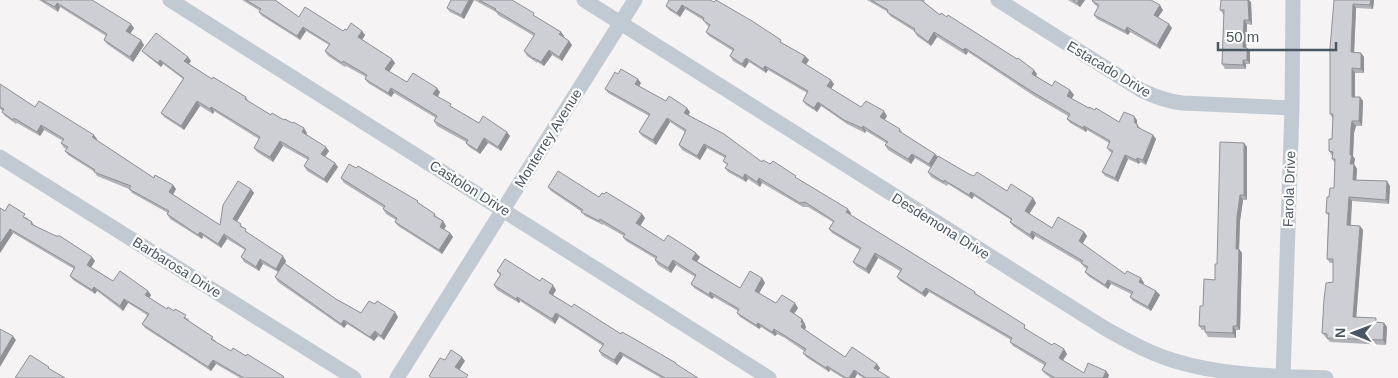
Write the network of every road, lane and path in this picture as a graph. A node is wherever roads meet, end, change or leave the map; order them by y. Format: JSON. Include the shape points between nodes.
{"nodes":[{"id":1,"x":170,"y":0,"type":"edge"},
{"id":2,"x":584,"y":0,"type":"edge"},
{"id":3,"x":635,"y":0,"type":"edge"},
{"id":4,"x":998,"y":0,"type":"edge"},
{"id":5,"x":1293,"y":0,"type":"edge"},
{"id":6,"x":620,"y":23,"type":"junction"},
{"id":7,"x":1292,"y":108,"type":"junction"},
{"id":8,"x":0,"y":157,"type":"edge"},
{"id":9,"x":503,"y":209,"type":"junction"},
{"id":10,"x":1283,"y":377,"type":"edge"},
{"id":11,"x":354,"y":378,"type":"edge"},
{"id":12,"x":397,"y":378,"type":"edge"},
{"id":13,"x":769,"y":378,"type":"edge"},
{"id":14,"x":1326,"y":378,"type":"edge"}],
"edges":[{"from":1,"to":9,"type":"street","name":"Castolon Drive"},
{"from":2,"to":6,"type":"street","name":"Desdemona Drive"},
{"from":3,"to":6,"type":"street","name":"Monterrey Avenue"},
{"from":4,"to":7,"type":"street","name":"Estacado Drive","via":[[1154,97],[1182,103]]},
{"from":5,"to":7,"type":"street","name":"Farola Drive"},
{"from":6,"to":9,"type":"street","name":"Monterrey Avenue"},
{"from":6,"to":10,"type":"street","name":"Desdemona Drive","via":[[1106,329],[1172,360],[1194,366],[1220,372]]},
{"from":7,"to":10,"type":"street","name":"Farola Drive"},
{"from":8,"to":11,"type":"street","name":"Barbarosa Drive"},
{"from":9,"to":12,"type":"street","name":"Monterrey Avenue"},
{"from":9,"to":13,"type":"street","name":"Castolon Drive"},
{"from":10,"to":14,"type":"street","name":"Desdemona Drive"}]}
